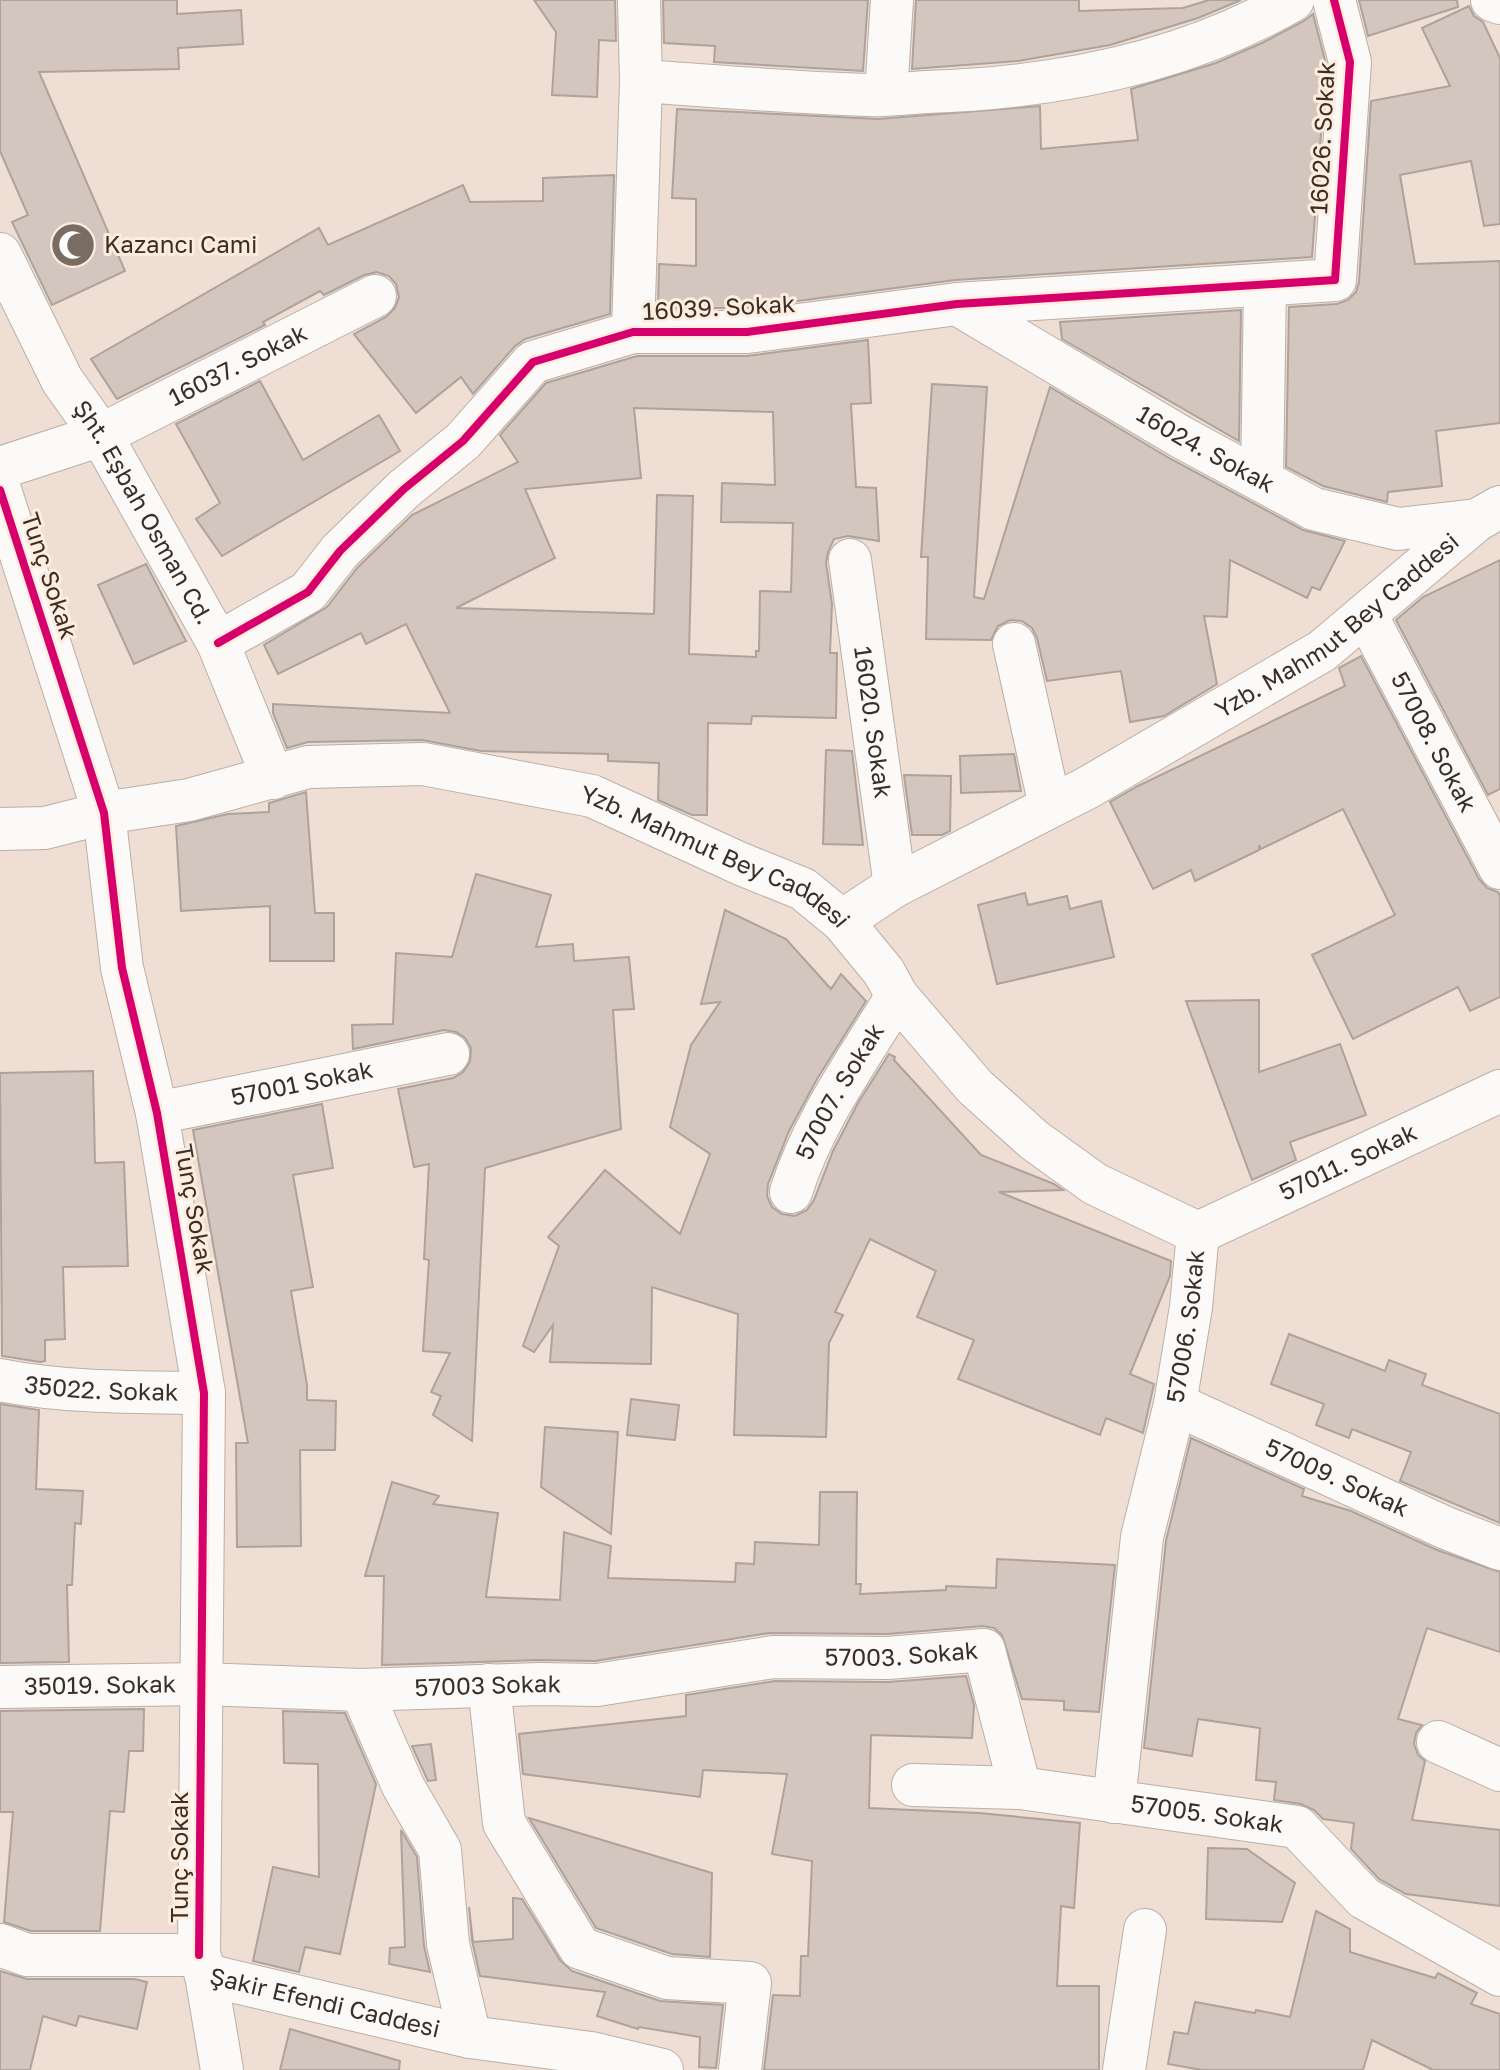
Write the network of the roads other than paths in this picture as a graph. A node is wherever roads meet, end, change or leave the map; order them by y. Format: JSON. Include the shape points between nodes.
{"nodes":[{"id":1,"x":639,"y":0,"type":"edge"},
{"id":2,"x":892,"y":0,"type":"edge"},
{"id":3,"x":1293,"y":0,"type":"edge"},
{"id":4,"x":1334,"y":0,"type":"edge"},
{"id":5,"x":1492,"y":0,"type":"edge"},
{"id":6,"x":1500,"y":3,"type":"edge"},
{"id":7,"x":641,"y":81,"type":"junction"},
{"id":8,"x":886,"y":94,"type":"junction"},
{"id":9,"x":0,"y":254,"type":"edge"},
{"id":10,"x":1335,"y":280,"type":"joint"},
{"id":11,"x":1265,"y":286,"type":"junction"},
{"id":12,"x":375,"y":296,"type":"dead end"},
{"id":13,"x":957,"y":304,"type":"junction"},
{"id":14,"x":633,"y":332,"type":"junction"},
{"id":15,"x":101,"y":435,"type":"junction"},
{"id":16,"x":0,"y":468,"type":"edge"},
{"id":17,"x":1262,"y":479,"type":"junction"},
{"id":18,"x":0,"y":490,"type":"edge"},
{"id":19,"x":1488,"y":514,"type":"edge"},
{"id":20,"x":850,"y":560,"type":"dead end"},
{"id":21,"x":1366,"y":615,"type":"junction"},
{"id":22,"x":218,"y":643,"type":"junction"},
{"id":23,"x":1014,"y":644,"type":"dead end"},
{"id":24,"x":273,"y":778,"type":"junction"},
{"id":25,"x":1050,"y":806,"type":"junction"},
{"id":26,"x":104,"y":813,"type":"junction"},
{"id":27,"x":0,"y":829,"type":"edge"},
{"id":28,"x":1500,"y":868,"type":"edge"},
{"id":29,"x":895,"y":886,"type":"junction"},
{"id":30,"x":842,"y":921,"type":"junction"},
{"id":31,"x":897,"y":996,"type":"junction"},
{"id":32,"x":448,"y":1054,"type":"dead end"},
{"id":33,"x":1500,"y":1091,"type":"edge"},
{"id":34,"x":157,"y":1113,"type":"junction"},
{"id":35,"x":791,"y":1192,"type":"dead end"},
{"id":36,"x":1198,"y":1233,"type":"junction"},
{"id":37,"x":0,"y":1380,"type":"edge"},
{"id":38,"x":204,"y":1393,"type":"junction"},
{"id":39,"x":1175,"y":1404,"type":"junction"},
{"id":40,"x":1500,"y":1549,"type":"edge"},
{"id":41,"x":773,"y":1657,"type":"joint"},
{"id":42,"x":201,"y":1684,"type":"junction"},
{"id":43,"x":489,"y":1685,"type":"junction"},
{"id":44,"x":0,"y":1687,"type":"edge"},
{"id":45,"x":361,"y":1690,"type":"junction"},
{"id":46,"x":1438,"y":1742,"type":"dead end"},
{"id":47,"x":1500,"y":1770,"type":"edge"},
{"id":48,"x":913,"y":1785,"type":"dead end"},
{"id":49,"x":1020,"y":1788,"type":"junction"},
{"id":50,"x":1114,"y":1802,"type":"junction"},
{"id":51,"x":1145,"y":1930,"type":"dead end"},
{"id":52,"x":0,"y":1945,"type":"edge"},
{"id":53,"x":203,"y":1965,"type":"junction"},
{"id":54,"x":1500,"y":1975,"type":"edge"},
{"id":55,"x":470,"y":2037,"type":"junction"},
{"id":56,"x":222,"y":2070,"type":"edge"},
{"id":57,"x":662,"y":2070,"type":"edge"},
{"id":58,"x":740,"y":2070,"type":"edge"},
{"id":59,"x":1124,"y":2070,"type":"edge"}],
"edges":[{"from":1,"to":7,"type":"street"},
{"from":2,"to":8,"type":"street"},
{"from":3,"to":8,"type":"street","via":[[1253,23],[1135,63],[988,90]]},
{"from":4,"to":10,"type":"street","name":"16026. Sokak","via":[[1350,62]]},
{"from":5,"to":6,"type":"street"},
{"from":7,"to":8,"type":"street"},
{"from":7,"to":14,"type":"street"},
{"from":9,"to":15,"type":"street","name":"Şht. Eşbah Osman Cd.","via":[[62,380]]},
{"from":10,"to":11,"type":"street","name":"16039. Sokak"},
{"from":11,"to":13,"type":"street","name":"16039. Sokak"},
{"from":11,"to":17,"type":"street"},
{"from":12,"to":15,"type":"street","name":"16037. Sokak"},
{"from":13,"to":14,"type":"street","name":"16039. Sokak","via":[[747,332]]},
{"from":13,"to":17,"type":"street","name":"16024. Sokak"},
{"from":14,"to":22,"type":"street","name":"16039. Sokak","via":[[533,362],[463,441],[340,551],[308,592]]},
{"from":15,"to":16,"type":"street","name":"16037. Sokak"},
{"from":15,"to":22,"type":"street","name":"Şht. Eşbah Osman Cd."},
{"from":17,"to":19,"type":"street","name":"16024. Sokak","via":[[1314,509],[1398,529]]},
{"from":18,"to":26,"type":"street","name":"Tunç Sokak"},
{"from":19,"to":21,"type":"street","name":"Yzb. Mahmut Bey Caddesi"},
{"from":20,"to":29,"type":"street","name":"16020. Sokak"},
{"from":21,"to":25,"type":"street","name":"Yzb. Mahmut Bey Caddesi","via":[[1322,651]]},
{"from":21,"to":28,"type":"street","name":"57008. Sokak"},
{"from":22,"to":24,"type":"street","name":"Şht. Eşbah Osman Cd."},
{"from":23,"to":25,"type":"street"},
{"from":24,"to":26,"type":"street","name":"Yzb. Mahmut Bey Caddesi","via":[[189,800]]},
{"from":24,"to":30,"type":"street","name":"Yzb. Mahmut Bey Caddesi","via":[[308,767],[423,764],[592,796],[803,889]]},
{"from":25,"to":29,"type":"street","name":"Yzb. Mahmut Bey Caddesi"},
{"from":26,"to":27,"type":"street","name":"Yzb. Mahmut Bey Caddesi","via":[[45,828]]},
{"from":26,"to":34,"type":"street","name":"Tunç Sokak","via":[[122,968]]},
{"from":29,"to":30,"type":"street","name":"Yzb. Mahmut Bey Caddesi"},
{"from":30,"to":31,"type":"street","name":"57006. Sokak"},
{"from":31,"to":35,"type":"street","name":"57007. Sokak","via":[[817,1127]]},
{"from":31,"to":36,"type":"street","name":"57006. Sokak","via":[[975,1087],[1034,1140],[1095,1184]]},
{"from":32,"to":34,"type":"street","name":"57001 Sokak"},
{"from":33,"to":36,"type":"street","name":"57011. Sokak"},
{"from":34,"to":38,"type":"street","name":"Tunç Sokak"},
{"from":36,"to":39,"type":"street","name":"57006. Sokak"},
{"from":37,"to":38,"type":"street","name":"35022. Sokak"},
{"from":38,"to":42,"type":"street","name":"Tunç Sokak"},
{"from":39,"to":40,"type":"street","name":"57009. Sokak"},
{"from":39,"to":50,"type":"street","name":"57006. Sokak","via":[[1142,1537]]},
{"from":41,"to":43,"type":"street","name":"57003 Sokak","via":[[597,1685]]},
{"from":41,"to":49,"type":"street","name":"57003. Sokak","via":[[888,1658],[984,1650]]},
{"from":42,"to":44,"type":"street","name":"35019. Sokak"},
{"from":42,"to":45,"type":"street","name":"57003 Sokak"},
{"from":42,"to":53,"type":"street","name":"Tunç Sokak"},
{"from":43,"to":45,"type":"street","name":"57003 Sokak"},
{"from":43,"to":58,"type":"street","via":[[504,1823],[580,1948],[667,1978],[750,1983]]},
{"from":45,"to":55,"type":"street","via":[[403,1786],[440,1850],[448,1944]]},
{"from":46,"to":47,"type":"street"},
{"from":48,"to":49,"type":"street","name":"57005. Sokak"},
{"from":49,"to":50,"type":"street","name":"57005. Sokak"},
{"from":50,"to":54,"type":"street","name":"57005. Sokak","via":[[1297,1827],[1364,1898]]},
{"from":51,"to":59,"type":"street"},
{"from":52,"to":53,"type":"street","name":"Şakir Efendi Caddesi","via":[[27,1955]]},
{"from":53,"to":55,"type":"street","name":"Şakir Efendi Caddesi"},
{"from":53,"to":56,"type":"street","name":"Tunç Sokak"},
{"from":55,"to":57,"type":"street","name":"Şakir Efendi Caddesi","via":[[591,2053]]}]}
